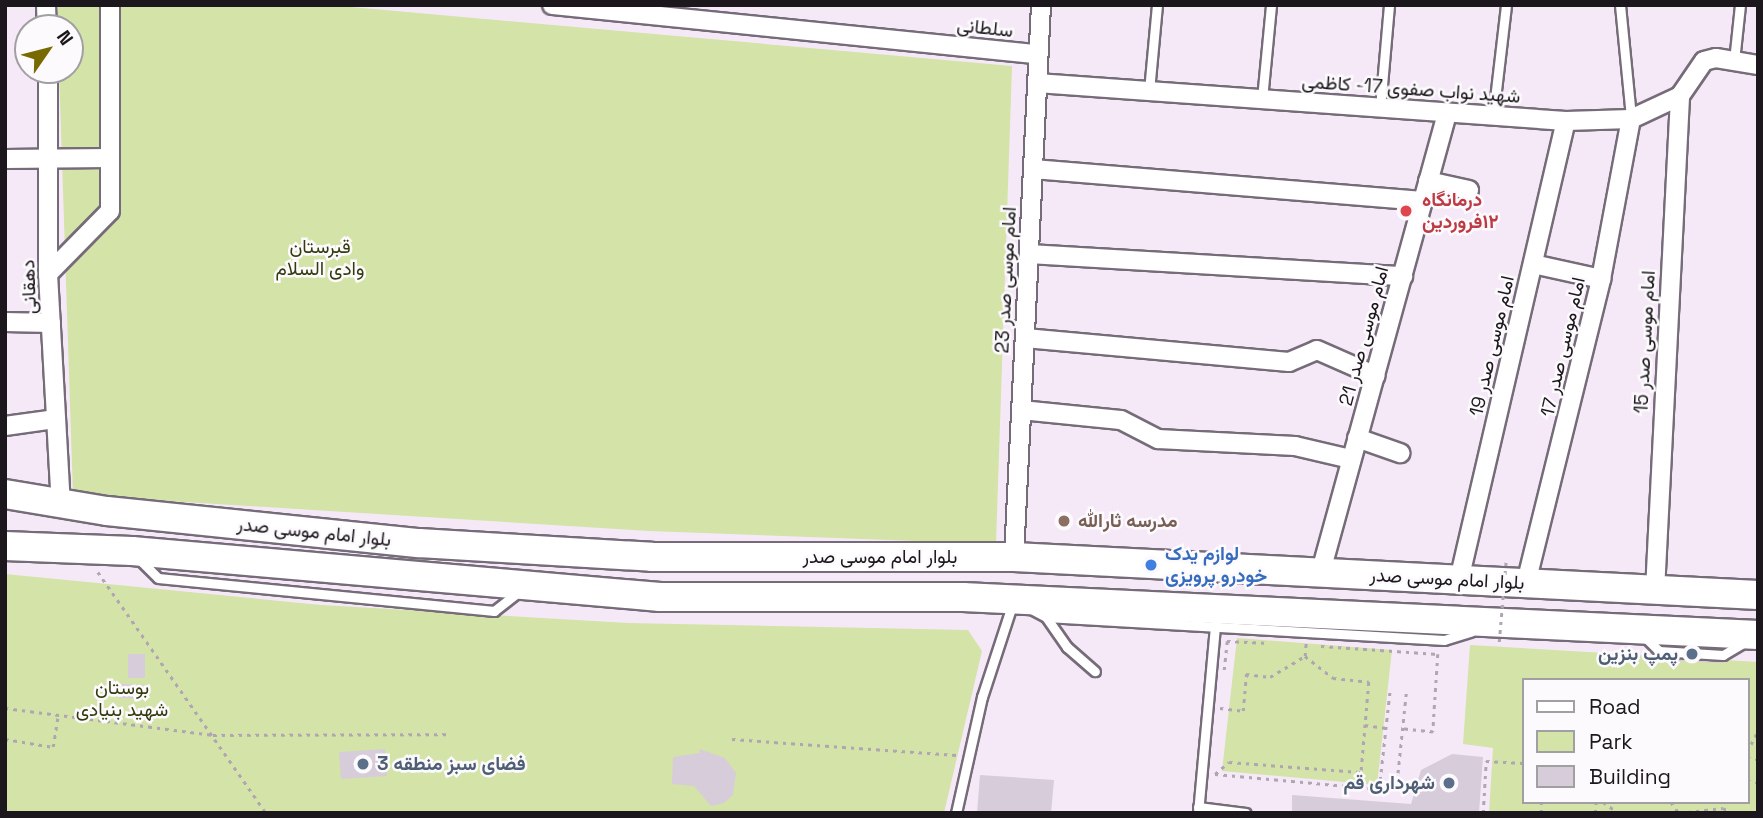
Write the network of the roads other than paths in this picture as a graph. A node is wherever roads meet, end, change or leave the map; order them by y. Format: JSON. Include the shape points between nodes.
{"nodes":[{"id":1,"x":110,"y":5,"type":"edge"},
{"id":2,"x":552,"y":5,"type":"edge"},
{"id":3,"x":1041,"y":5,"type":"edge"},
{"id":4,"x":1157,"y":5,"type":"edge"},
{"id":5,"x":1271,"y":5,"type":"edge"},
{"id":6,"x":1389,"y":5,"type":"edge"},
{"id":7,"x":1506,"y":5,"type":"edge"},
{"id":8,"x":1620,"y":5,"type":"edge"},
{"id":9,"x":1740,"y":5,"type":"edge"},
{"id":10,"x":1038,"y":54,"type":"junction"},
{"id":11,"x":1734,"y":61,"type":"junction"},
{"id":12,"x":1758,"y":65,"type":"edge"},
{"id":13,"x":1037,"y":83,"type":"junction"},
{"id":14,"x":47,"y":84,"type":"edge"},
{"id":15,"x":1149,"y":91,"type":"junction"},
{"id":16,"x":1680,"y":96,"type":"junction"},
{"id":17,"x":1262,"y":100,"type":"junction"},
{"id":18,"x":1380,"y":108,"type":"junction"},
{"id":19,"x":1447,"y":113,"type":"junction"},
{"id":20,"x":1493,"y":116,"type":"junction"},
{"id":21,"x":1631,"y":118,"type":"junction"},
{"id":22,"x":1566,"y":121,"type":"junction"},
{"id":23,"x":110,"y":158,"type":"junction"},
{"id":24,"x":5,"y":159,"type":"edge"},
{"id":25,"x":49,"y":159,"type":"junction"},
{"id":26,"x":1033,"y":169,"type":"junction"},
{"id":27,"x":1428,"y":181,"type":"junction"},
{"id":28,"x":1469,"y":190,"type":"dead end"},
{"id":29,"x":1423,"y":201,"type":"junction"},
{"id":30,"x":1029,"y":254,"type":"junction"},
{"id":31,"x":1533,"y":264,"type":"junction"},
{"id":32,"x":48,"y":274,"type":"junction"},
{"id":33,"x":1402,"y":276,"type":"junction"},
{"id":34,"x":1601,"y":279,"type":"junction"},
{"id":35,"x":5,"y":322,"type":"edge"},
{"id":36,"x":51,"y":323,"type":"junction"},
{"id":37,"x":1025,"y":338,"type":"junction"},
{"id":38,"x":1376,"y":376,"type":"junction"},
{"id":39,"x":1021,"y":410,"type":"junction"},
{"id":40,"x":54,"y":419,"type":"junction"},
{"id":41,"x":5,"y":426,"type":"edge"},
{"id":42,"x":1357,"y":438,"type":"junction"},
{"id":43,"x":1400,"y":453,"type":"dead end"},
{"id":44,"x":1351,"y":459,"type":"junction"},
{"id":45,"x":5,"y":494,"type":"edge"},
{"id":46,"x":61,"y":503,"type":"junction"},
{"id":47,"x":5,"y":546,"type":"edge"},
{"id":48,"x":1014,"y":557,"type":"junction"},
{"id":49,"x":1321,"y":571,"type":"junction"},
{"id":50,"x":1522,"y":571,"type":"junction"},
{"id":51,"x":1459,"y":580,"type":"junction"},
{"id":52,"x":1655,"y":591,"type":"junction"},
{"id":53,"x":1758,"y":594,"type":"edge"},
{"id":54,"x":1013,"y":600,"type":"junction"},
{"id":55,"x":1046,"y":617,"type":"junction"},
{"id":56,"x":1215,"y":626,"type":"junction"},
{"id":57,"x":1495,"y":632,"type":"junction"},
{"id":58,"x":1757,"y":635,"type":"edge"},
{"id":59,"x":1096,"y":671,"type":"dead end"},
{"id":60,"x":1198,"y":810,"type":"edge"},
{"id":61,"x":956,"y":813,"type":"edge"},
{"id":62,"x":1246,"y":813,"type":"edge"}],
"edges":[{"from":1,"to":23,"type":"street"},
{"from":2,"to":10,"type":"street","name":"سلطانی"},
{"from":3,"to":10,"type":"street","name":"امام موسی صدر 23"},
{"from":4,"to":15,"type":"lane"},
{"from":5,"to":17,"type":"lane"},
{"from":6,"to":18,"type":"lane"},
{"from":7,"to":20,"type":"lane"},
{"from":8,"to":21,"type":"lane"},
{"from":9,"to":11,"type":"lane"},
{"from":10,"to":13,"type":"street","name":"امام موسی صدر 23"},
{"from":11,"to":12,"type":"street"},
{"from":11,"to":16,"type":"street","via":[[1704,61]]},
{"from":13,"to":15,"type":"street","name":"شهید نواب صفوی 17- کاظمی"},
{"from":13,"to":26,"type":"street","name":"امام موسی صدر 23"},
{"from":14,"to":25,"type":"street","name":"دهقانی"},
{"from":15,"to":17,"type":"street","name":"شهید نواب صفوی 17- کاظمی"},
{"from":16,"to":21,"type":"street","name":"شهید نواب صفوی 17- کاظمی"},
{"from":16,"to":52,"type":"street","name":"امام موسی صدر 15"},
{"from":17,"to":18,"type":"street","name":"شهید نواب صفوی 17- کاظمی"},
{"from":18,"to":19,"type":"street","name":"شهید نواب صفوی 17- کاظمی"},
{"from":19,"to":20,"type":"street","name":"شهید نواب صفوی 17- کاظمی"},
{"from":19,"to":27,"type":"street","name":"امام موسی صدر 21"},
{"from":20,"to":22,"type":"street","name":"شهید نواب صفوی 17- کاظمی"},
{"from":21,"to":22,"type":"street","name":"شهید نواب صفوی 17- کاظمی"},
{"from":21,"to":34,"type":"street","name":"امام موسی صدر 17"},
{"from":22,"to":31,"type":"street","name":"امام موسی صدر 19"},
{"from":23,"to":25,"type":"street"},
{"from":23,"to":32,"type":"street","via":[[110,211]]},
{"from":24,"to":25,"type":"street"},
{"from":25,"to":32,"type":"street","name":"دهقانی"},
{"from":26,"to":29,"type":"street"},
{"from":26,"to":30,"type":"street","name":"امام موسی صدر 23"},
{"from":27,"to":28,"type":"street"},
{"from":27,"to":29,"type":"street","name":"امام موسی صدر 21"},
{"from":29,"to":33,"type":"street","name":"امام موسی صدر 21"},
{"from":30,"to":33,"type":"street"},
{"from":30,"to":37,"type":"street","name":"امام موسی صدر 23"},
{"from":31,"to":34,"type":"street"},
{"from":31,"to":51,"type":"street","name":"امام موسی صدر 19"},
{"from":32,"to":36,"type":"street","name":"دهقانی"},
{"from":33,"to":38,"type":"street","name":"امام موسی صدر 21"},
{"from":34,"to":50,"type":"street","name":"امام موسی صدر 17"},
{"from":35,"to":36,"type":"street"},
{"from":36,"to":40,"type":"street","name":"دهقانی"},
{"from":37,"to":38,"type":"street","via":[[1289,362],[1317,350]]},
{"from":37,"to":39,"type":"street","name":"امام موسی صدر 23"},
{"from":38,"to":42,"type":"street","name":"امام موسی صدر 21"},
{"from":39,"to":44,"type":"street","via":[[1121,420],[1158,439],[1295,446]]},
{"from":39,"to":48,"type":"street","name":"امام موسی صدر 23"},
{"from":40,"to":41,"type":"street"},
{"from":40,"to":46,"type":"street","name":"دهقانی"},
{"from":42,"to":43,"type":"street"},
{"from":42,"to":44,"type":"street","name":"امام موسی صدر 21"},
{"from":44,"to":49,"type":"street","name":"امام موسی صدر 21"},
{"from":45,"to":46,"type":"main road","name":"بلوار امام موسی صدر"},
{"from":46,"to":48,"type":"main road","name":"بلوار امام موسی صدر","via":[[406,541],[652,557]]},
{"from":47,"to":54,"type":"main road","name":"بلوار امام موسی صدر","via":[[132,551],[660,597]]},
{"from":48,"to":49,"type":"main road","name":"بلوار امام موسی صدر"},
{"from":49,"to":51,"type":"main road","name":"بلوار امام موسی صدر"},
{"from":50,"to":51,"type":"main road","name":"بلوار امام موسی صدر"},
{"from":50,"to":52,"type":"main road","name":"بلوار امام موسی صدر"},
{"from":52,"to":53,"type":"main road","name":"بلوار امام موسی صدر"},
{"from":54,"to":55,"type":"lane"},
{"from":54,"to":57,"type":"main road","name":"بلوار امام موسی صدر"},
{"from":54,"to":61,"type":"lane"},
{"from":55,"to":56,"type":"lane"},
{"from":55,"to":59,"type":"lane","via":[[1067,648]]},
{"from":56,"to":57,"type":"lane","via":[[1444,640]]},
{"from":56,"to":60,"type":"lane"},
{"from":57,"to":58,"type":"main road","name":"بلوار امام موسی صدر","via":[[1636,629]]},
{"from":60,"to":62,"type":"lane"}]}
